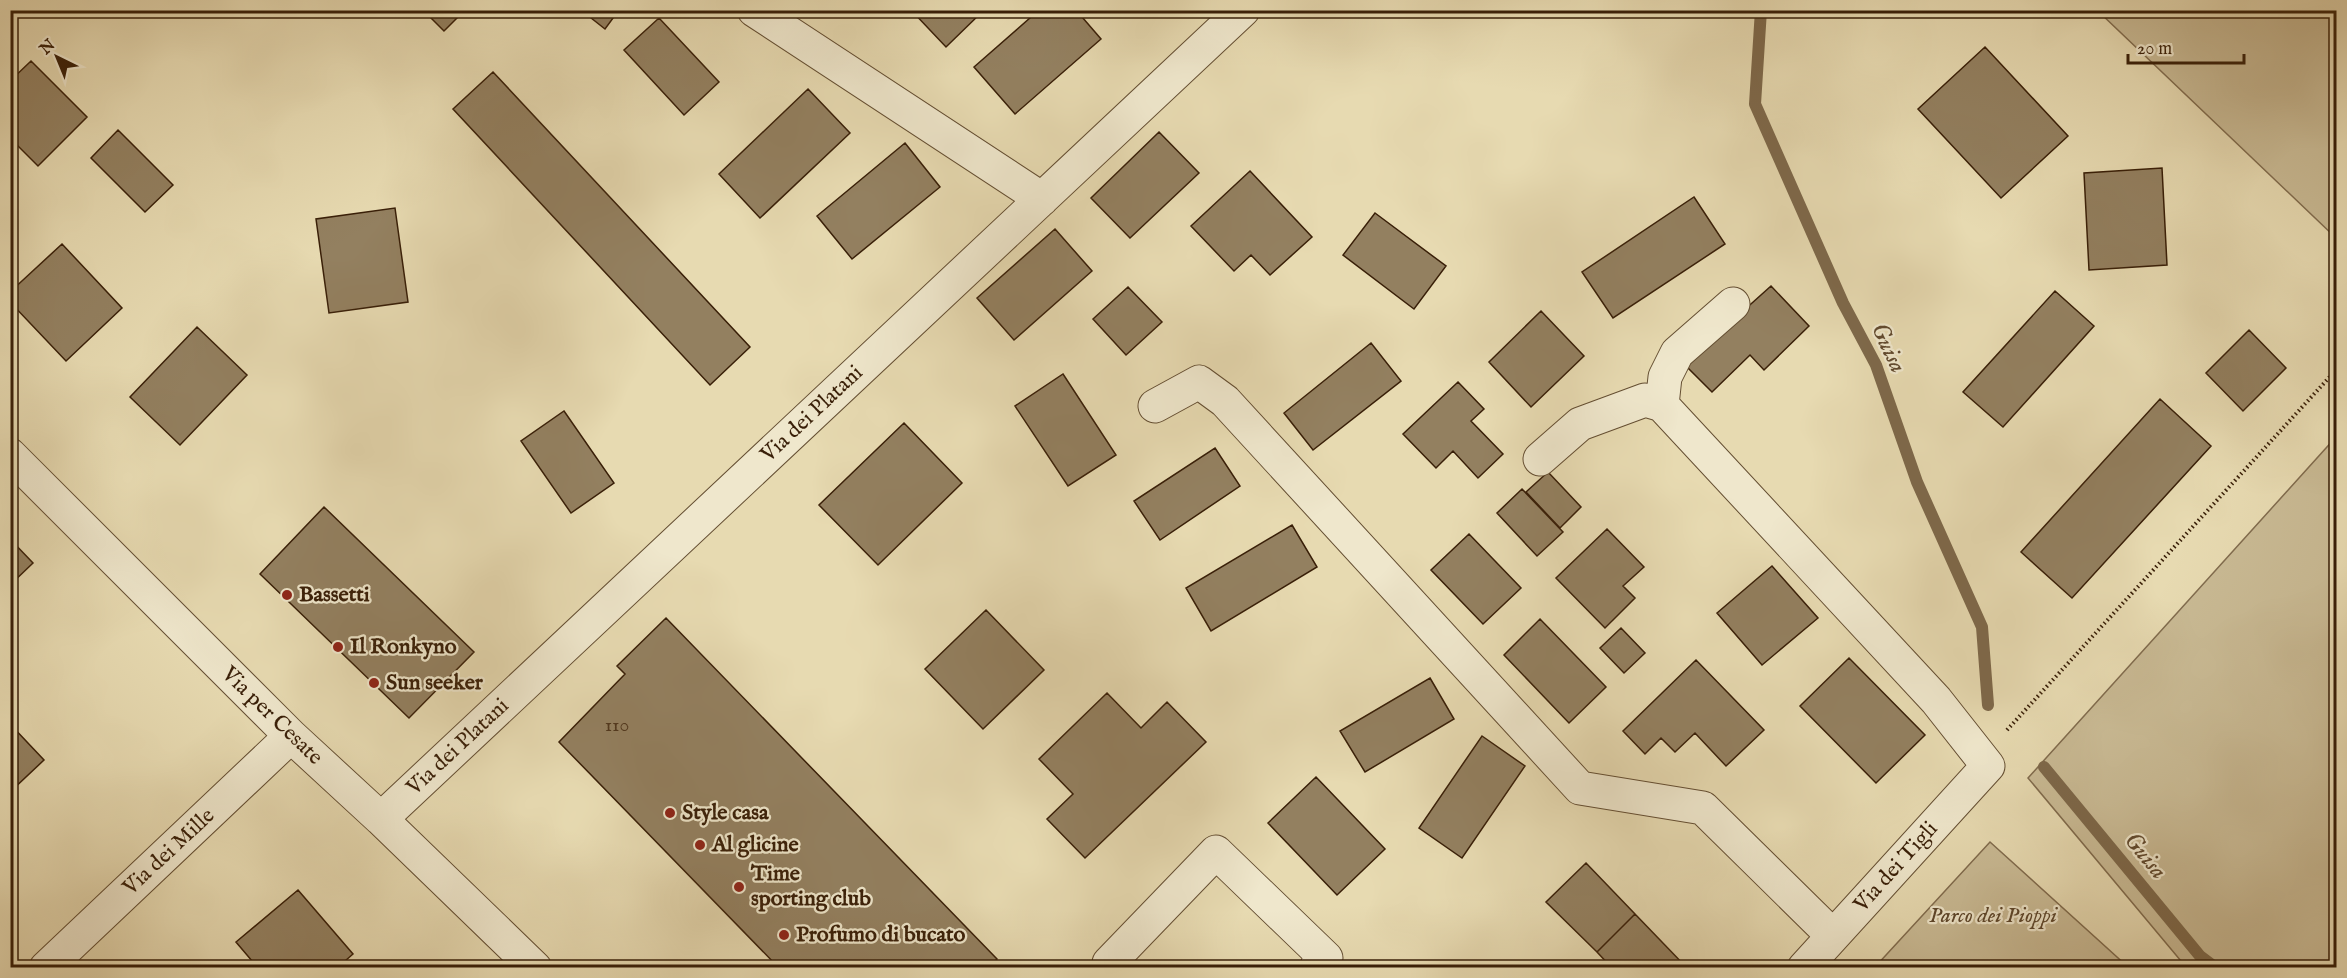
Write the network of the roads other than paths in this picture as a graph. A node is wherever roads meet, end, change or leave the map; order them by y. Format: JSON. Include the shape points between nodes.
{"nodes":[{"id":1,"x":754,"y":10,"type":"edge"},
{"id":2,"x":1243,"y":10,"type":"edge"},
{"id":3,"x":1042,"y":198,"type":"junction"},
{"id":4,"x":1733,"y":304,"type":"dead end"},
{"id":5,"x":1662,"y":405,"type":"junction"},
{"id":6,"x":1155,"y":406,"type":"dead end"},
{"id":7,"x":12,"y":457,"type":"edge"},
{"id":8,"x":1539,"y":459,"type":"dead end"},
{"id":9,"x":291,"y":736,"type":"junction"},
{"id":10,"x":381,"y":819,"type":"junction"},
{"id":11,"x":1833,"y":936,"type":"junction"},
{"id":12,"x":46,"y":968,"type":"edge"},
{"id":13,"x":535,"y":968,"type":"edge"},
{"id":14,"x":1113,"y":968,"type":"edge"},
{"id":15,"x":1316,"y":968,"type":"edge"},
{"id":16,"x":1804,"y":968,"type":"edge"}],
"edges":[{"from":1,"to":3,"type":"street"},
{"from":2,"to":3,"type":"street","name":"Via dei Platani"},
{"from":3,"to":10,"type":"street","name":"Via dei Platani"},
{"from":4,"to":5,"type":"street","via":[[1677,353],[1665,377]]},
{"from":5,"to":8,"type":"street","via":[[1645,400],[1580,424]]},
{"from":5,"to":11,"type":"street","name":"Via dei Tigli","via":[[1936,700],[1988,766]]},
{"from":6,"to":11,"type":"street","via":[[1199,382],[1225,401],[1580,788],[1703,808]]},
{"from":7,"to":9,"type":"street","name":"Via per Cesate"},
{"from":9,"to":10,"type":"street","name":"Via per Cesate"},
{"from":9,"to":12,"type":"street","name":"Via dei Mille"},
{"from":10,"to":13,"type":"street","name":"Via per Cesate"},
{"from":11,"to":16,"type":"street","name":"Via dei Tigli"},
{"from":14,"to":15,"type":"street","via":[[1108,963],[1216,852],[1326,958]]}]}
